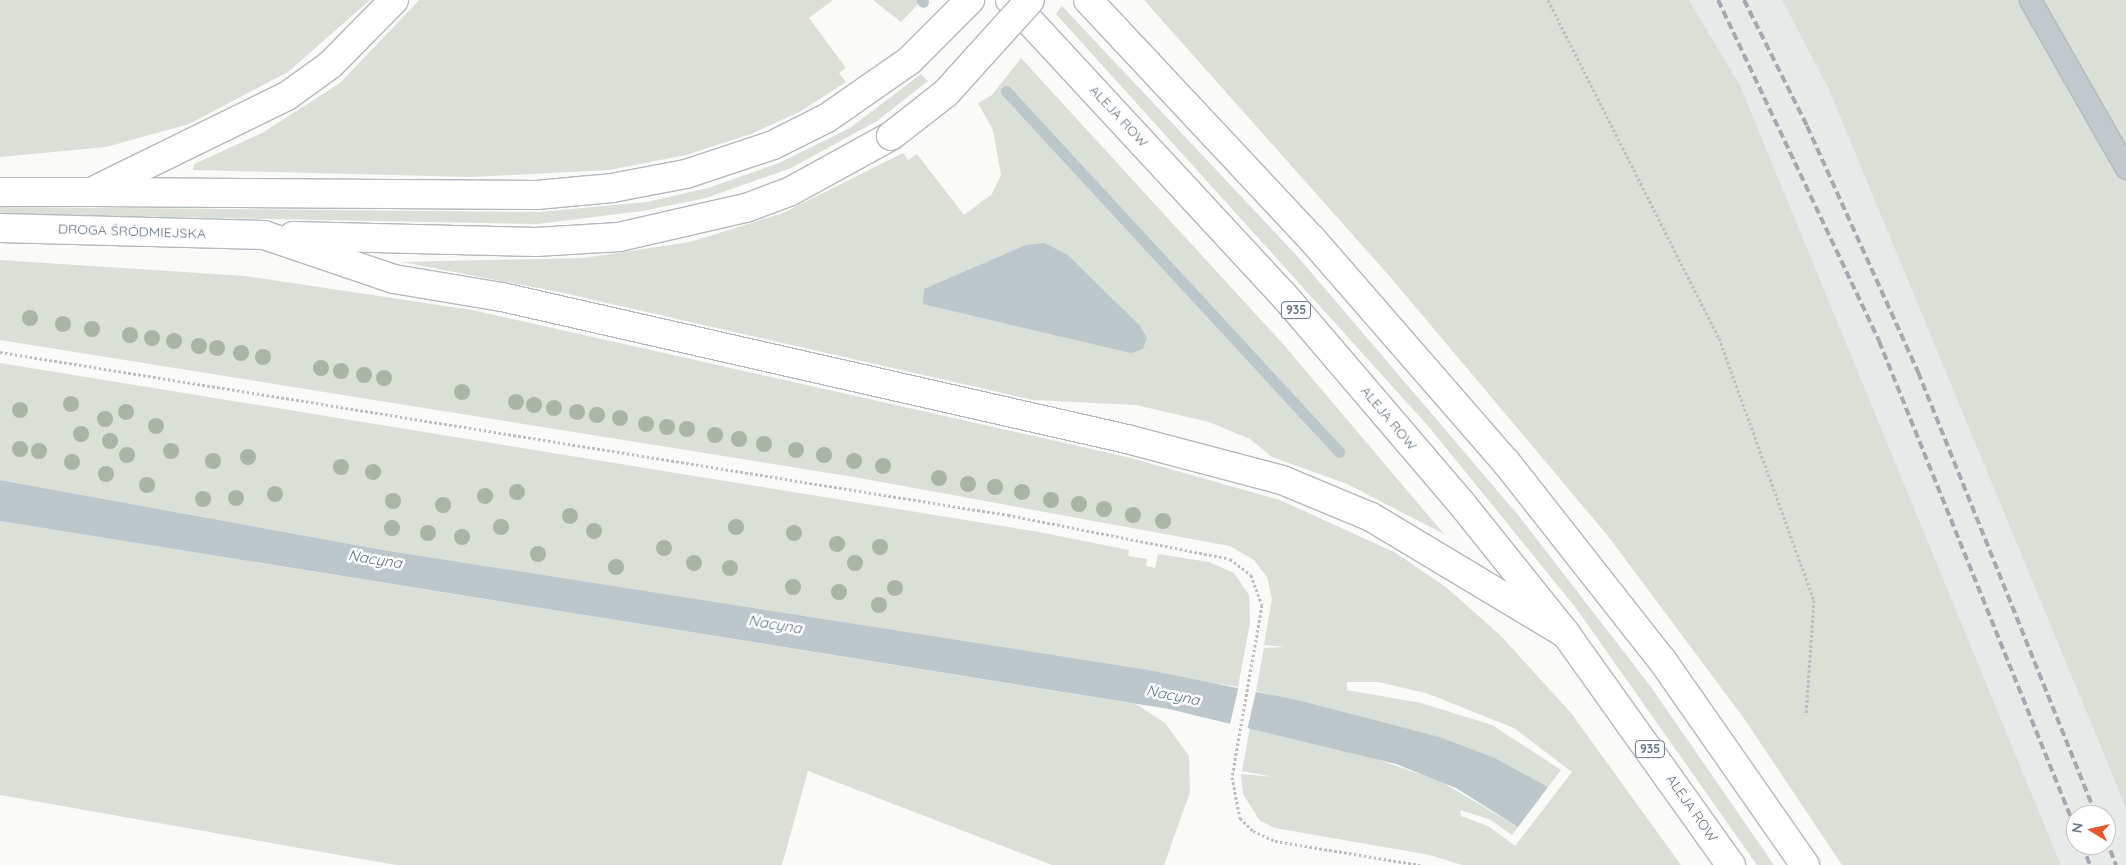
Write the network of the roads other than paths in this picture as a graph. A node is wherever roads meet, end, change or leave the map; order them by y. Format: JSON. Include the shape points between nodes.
{"nodes":[{"id":1,"x":394,"y":0,"type":"edge"},
{"id":2,"x":970,"y":0,"type":"edge"},
{"id":3,"x":1010,"y":0,"type":"edge"},
{"id":4,"x":1030,"y":0,"type":"edge"},
{"id":5,"x":1088,"y":0,"type":"edge"},
{"id":6,"x":2030,"y":0,"type":"edge"},
{"id":7,"x":2126,"y":168,"type":"edge"},
{"id":8,"x":0,"y":192,"type":"edge"},
{"id":9,"x":92,"y":192,"type":"junction"},
{"id":10,"x":0,"y":228,"type":"edge"},
{"id":11,"x":264,"y":235,"type":"junction"},
{"id":12,"x":1566,"y":634,"type":"junction"},
{"id":13,"x":1732,"y":865,"type":"edge"},
{"id":14,"x":1805,"y":865,"type":"edge"}],
"edges":[{"from":1,"to":9,"type":"main road","via":[[337,58],[287,96]]},
{"from":2,"to":9,"type":"main road","via":[[910,60],[857,98],[796,133],[731,161],[612,188],[537,194]]},
{"from":3,"to":12,"type":"main road","name":"ALEJA ROW","number":"935","via":[[1294,307]]},
{"from":4,"to":11,"type":"main road","name":"DROGA ŚRÓDMIEJSKA","bridge":true,"via":[[946,93],[891,136],[791,191],[746,208],[619,237],[536,242]]},
{"from":5,"to":14,"type":"main road","via":[[1311,238],[1506,462],[1662,660]]},
{"from":6,"to":7,"type":"lane"},
{"from":8,"to":9,"type":"main road"},
{"from":10,"to":11,"type":"main road","name":"DROGA ŚRÓDMIEJSKA"},
{"from":11,"to":12,"type":"main road","via":[[394,279],[502,297],[1127,439],[1282,480],[1371,517]]},
{"from":12,"to":13,"type":"main road","name":"ALEJA ROW","number":"935"}]}
